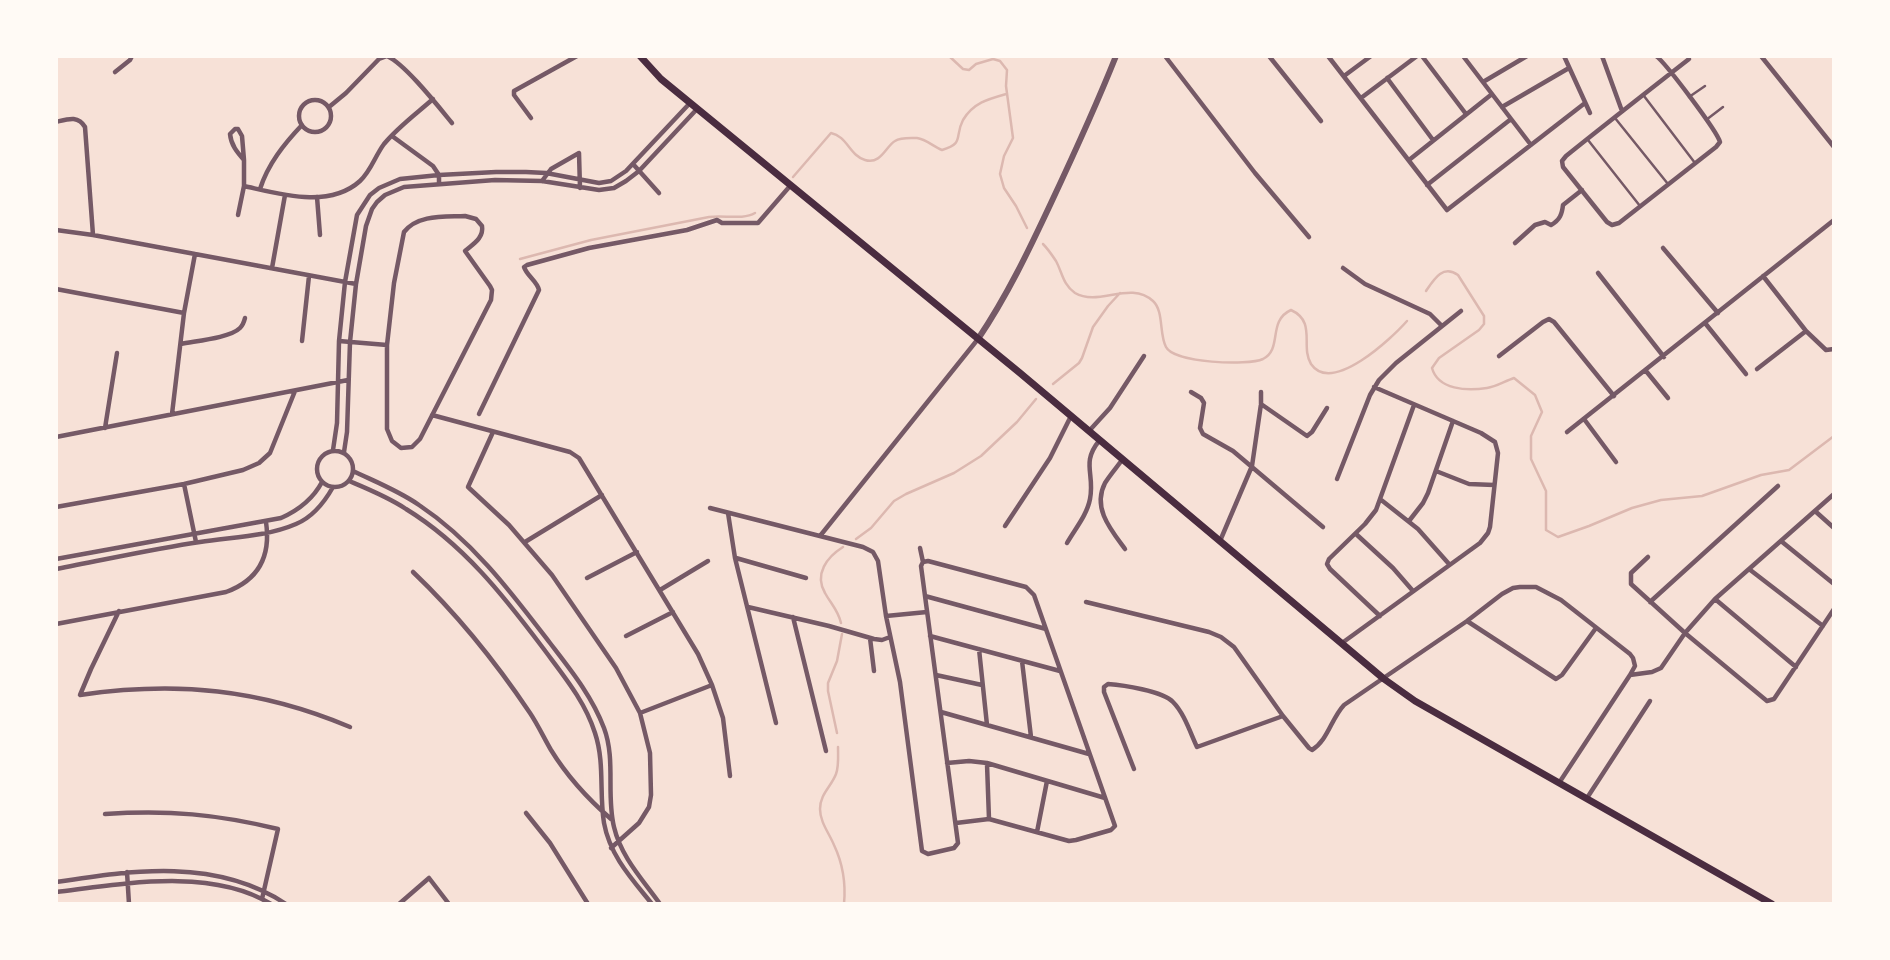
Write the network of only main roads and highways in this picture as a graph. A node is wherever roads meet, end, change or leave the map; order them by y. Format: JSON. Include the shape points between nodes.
{"nodes":[{"id":1,"x":640,"y":56,"type":"edge"},
{"id":2,"x":1772,"y":904,"type":"edge"}],
"edges":[{"from":1,"to":2,"type":"main road","via":[[661,79],[1384,679]]}]}
